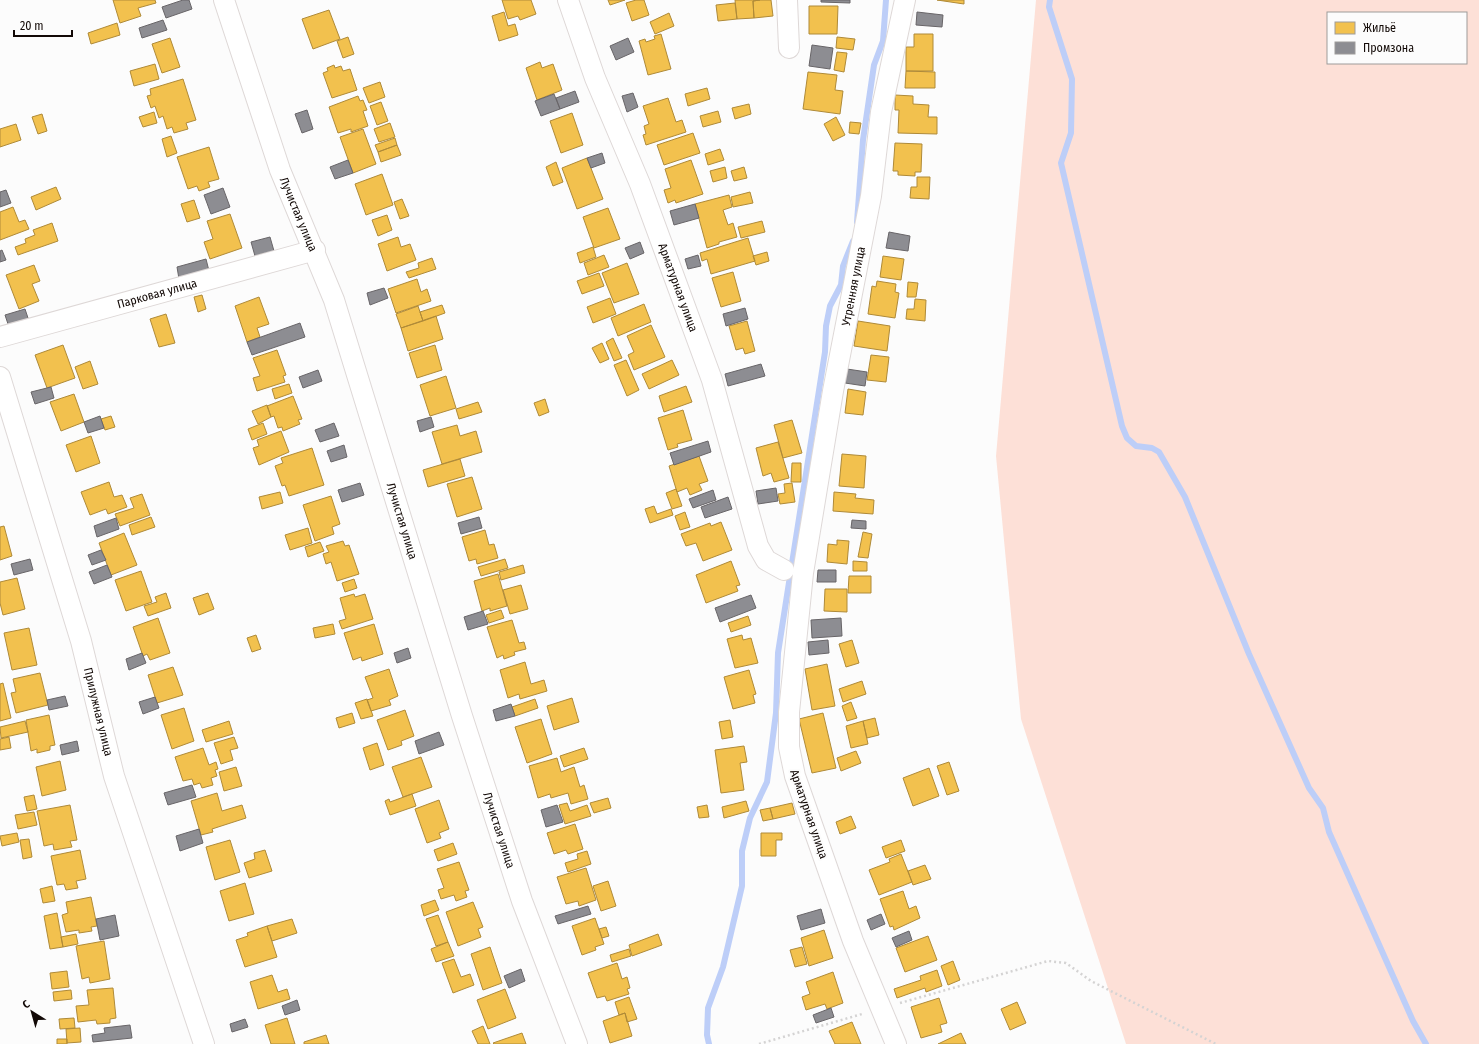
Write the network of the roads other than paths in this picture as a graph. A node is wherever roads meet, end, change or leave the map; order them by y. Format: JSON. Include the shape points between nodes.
{"nodes":[{"id":1,"x":224,"y":0,"type":"edge"},
{"id":2,"x":568,"y":0,"type":"edge"},
{"id":3,"x":787,"y":0,"type":"edge"},
{"id":4,"x":905,"y":0,"type":"edge"},
{"id":5,"x":789,"y":48,"type":"dead end"},
{"id":6,"x":315,"y":250,"type":"junction"},
{"id":7,"x":0,"y":337,"type":"edge"},
{"id":8,"x":0,"y":377,"type":"edge"},
{"id":9,"x":795,"y":572,"type":"junction"},
{"id":10,"x":204,"y":1044,"type":"edge"},
{"id":11,"x":577,"y":1044,"type":"edge"},
{"id":12,"x":896,"y":1044,"type":"edge"}],
"edges":[{"from":1,"to":6,"type":"street","name":"Лучистая улица","via":[[280,170]]},
{"from":2,"to":9,"type":"street","name":"Арматурная улица","via":[[595,78],[640,184],[712,380],[758,546],[766,560]]},
{"from":3,"to":5,"type":"street"},
{"from":4,"to":9,"type":"street","name":"Утренняя улица","via":[[881,112],[871,196]]},
{"from":6,"to":7,"type":"street","name":"Парковая улица"},
{"from":6,"to":11,"type":"street","name":"Лучистая улица","via":[[334,300],[462,716],[522,901]]},
{"from":8,"to":10,"type":"street","name":"Прилужная улица","via":[[81,641],[114,776]]},
{"from":9,"to":12,"type":"street","name":"Арматурная улица","via":[[789,712],[789,747],[795,776],[853,941]]}]}
